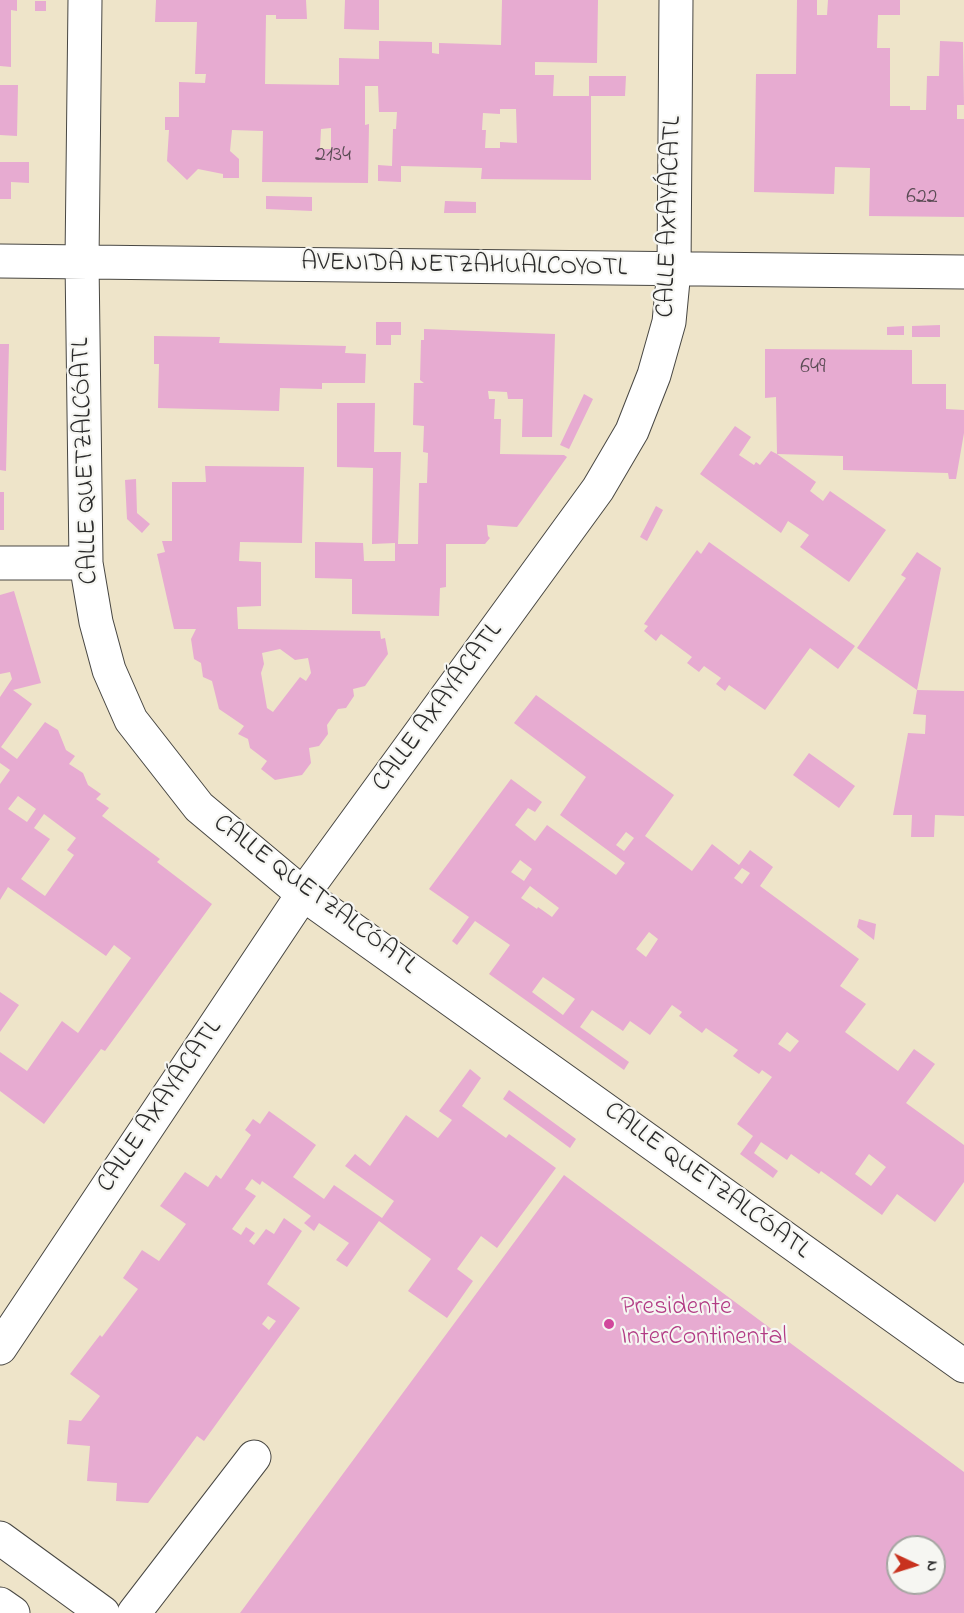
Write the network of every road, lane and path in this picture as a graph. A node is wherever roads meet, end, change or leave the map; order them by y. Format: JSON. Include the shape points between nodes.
{"nodes":[{"id":1,"x":85,"y":0,"type":"edge"},
{"id":2,"x":676,"y":0,"type":"edge"},
{"id":3,"x":0,"y":261,"type":"edge"},
{"id":4,"x":82,"y":261,"type":"junction"},
{"id":5,"x":674,"y":270,"type":"junction"},
{"id":6,"x":964,"y":272,"type":"edge"},
{"id":7,"x":0,"y":563,"type":"edge"},
{"id":8,"x":86,"y":563,"type":"junction"},
{"id":9,"x":303,"y":894,"type":"junction"},
{"id":10,"x":0,"y":1348,"type":"edge"},
{"id":11,"x":964,"y":1366,"type":"edge"},
{"id":12,"x":254,"y":1457,"type":"dead end"},
{"id":13,"x":0,"y":1538,"type":"edge"},
{"id":14,"x":0,"y":1604,"type":"edge"},
{"id":15,"x":13,"y":1613,"type":"edge"},
{"id":16,"x":103,"y":1613,"type":"edge"},
{"id":17,"x":134,"y":1613,"type":"edge"}],
"edges":[{"from":1,"to":4,"type":"street","name":"CALLE QUETZALCÓATL"},
{"from":2,"to":5,"type":"street","name":"CALLE AXAYÁCATL"},
{"from":3,"to":4,"type":"street","name":"AVENIDA NETZAHUALCOYOTL"},
{"from":4,"to":5,"type":"street","name":"AVENIDA NETZAHUALCOYOTL"},
{"from":4,"to":8,"type":"street","name":"CALLE QUETZALCÓATL"},
{"from":5,"to":6,"type":"street","name":"AVENIDA NETZAHUALCOYOTL"},
{"from":5,"to":9,"type":"street","name":"CALLE AXAYÁCATL","via":[[669,322],[654,375],[632,431],[604,479]]},
{"from":7,"to":8,"type":"street"},
{"from":8,"to":9,"type":"street","name":"CALLE QUETZALCÓATL","via":[[109,670],[131,720],[199,807]]},
{"from":9,"to":10,"type":"street","name":"CALLE AXAYÁCATL"},
{"from":9,"to":11,"type":"street","name":"CALLE QUETZALCÓATL"},
{"from":12,"to":17,"type":"street"},
{"from":13,"to":16,"type":"street"},
{"from":14,"to":15,"type":"street"}]}
